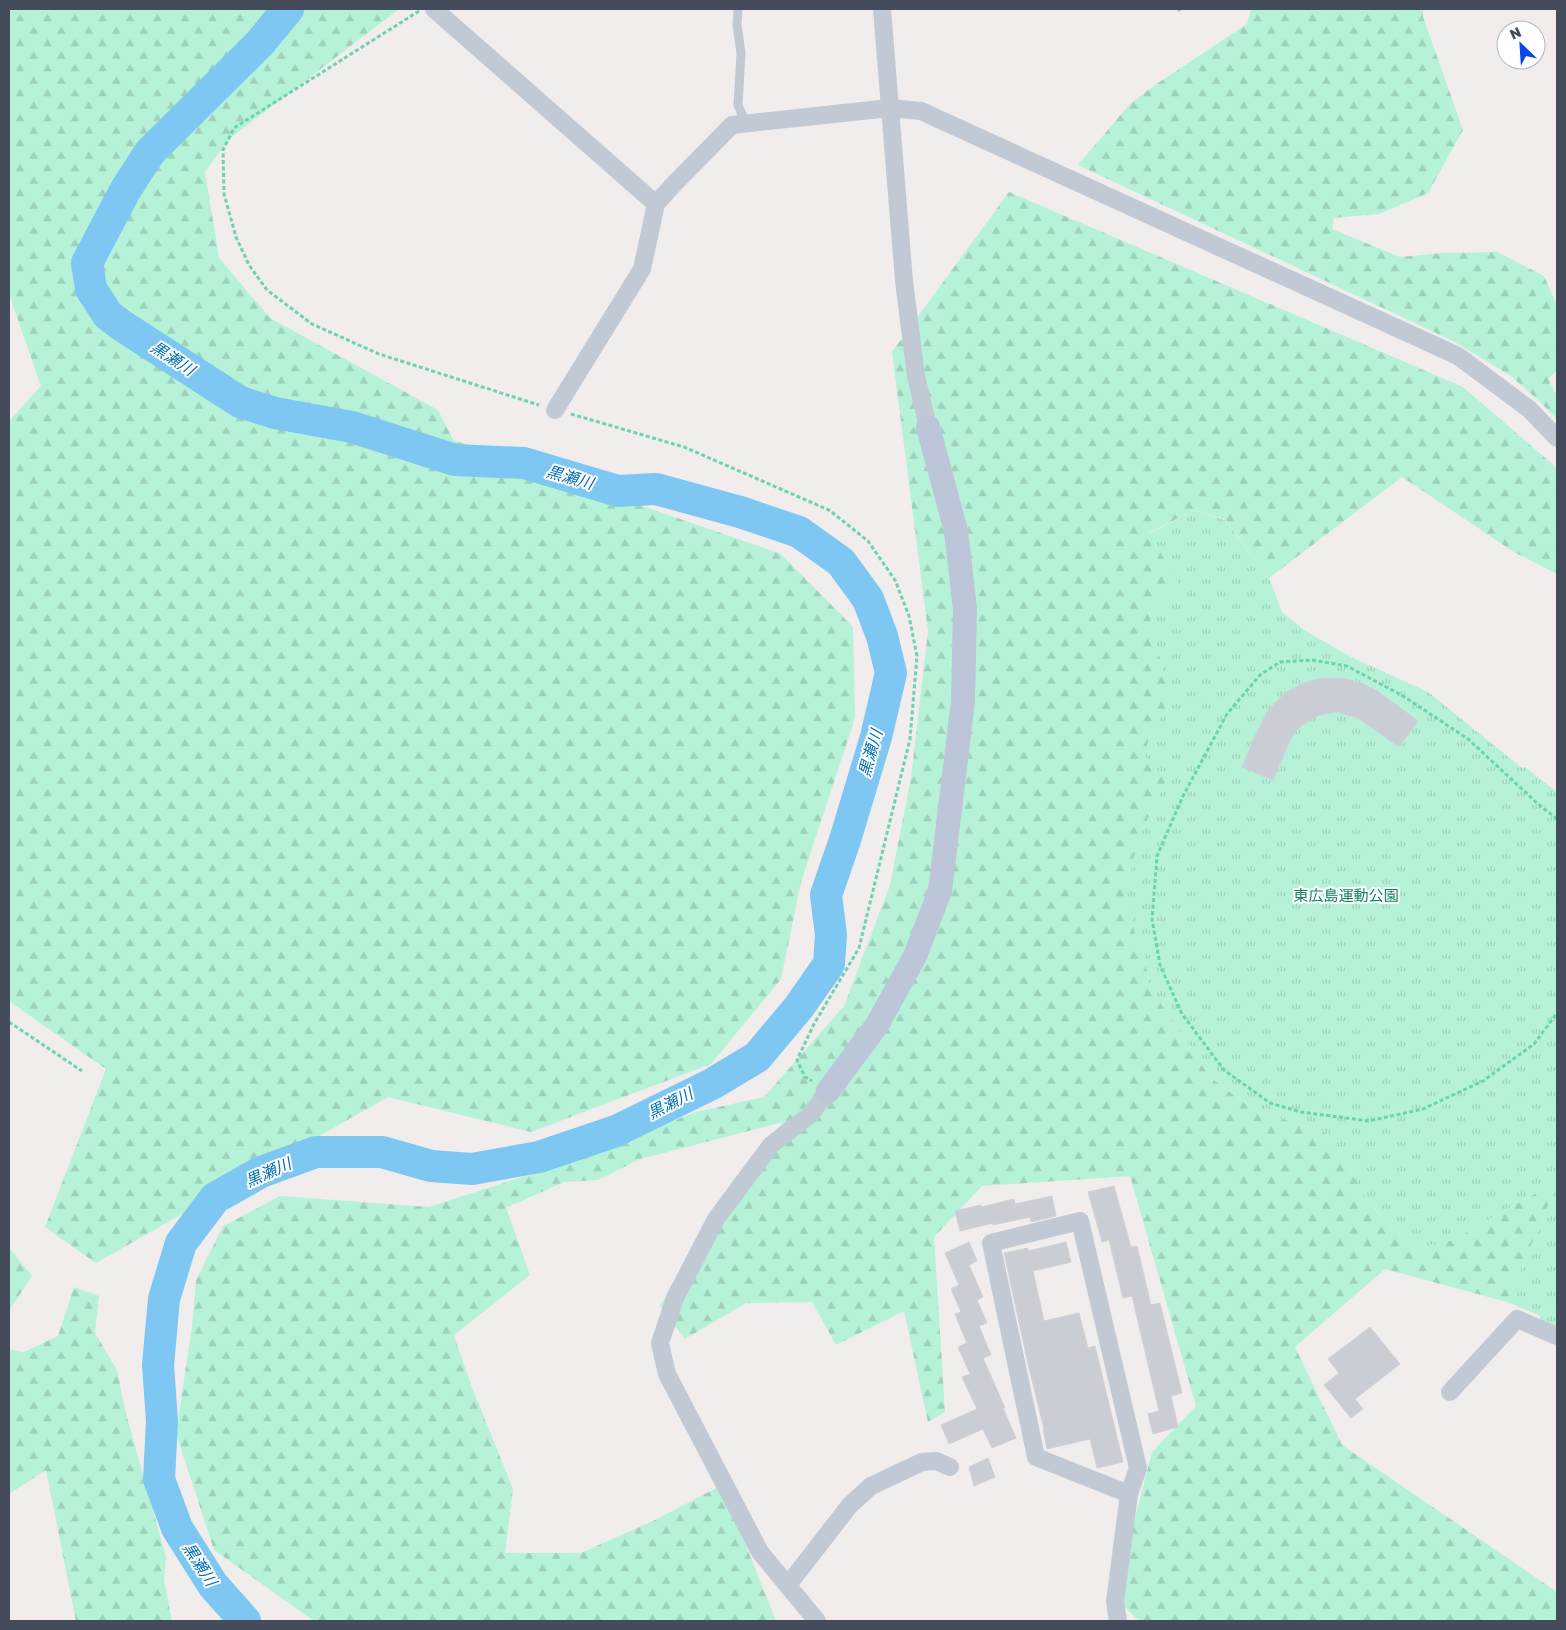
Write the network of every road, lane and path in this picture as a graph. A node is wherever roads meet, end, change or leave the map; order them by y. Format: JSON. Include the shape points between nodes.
{"nodes":[{"id":1,"x":422,"y":9,"type":"edge"},
{"id":2,"x":434,"y":9,"type":"edge"},
{"id":3,"x":738,"y":9,"type":"edge"},
{"id":4,"x":882,"y":9,"type":"edge"},
{"id":5,"x":890,"y":108,"type":"junction"},
{"id":6,"x":746,"y":124,"type":"junction"},
{"id":7,"x":656,"y":204,"type":"junction"},
{"id":8,"x":555,"y":410,"type":"junction"},
{"id":9,"x":928,"y":427,"type":"joint"},
{"id":10,"x":1557,"y":438,"type":"edge"},
{"id":11,"x":1557,"y":819,"type":"edge"},
{"id":12,"x":1557,"y":1013,"type":"edge"},
{"id":13,"x":9,"y":1022,"type":"edge"},
{"id":14,"x":82,"y":1071,"type":"dead end"},
{"id":15,"x":828,"y":1090,"type":"junction"},
{"id":16,"x":1557,"y":1336,"type":"edge"},
{"id":17,"x":1450,"y":1392,"type":"dead end"},
{"id":18,"x":950,"y":1467,"type":"dead end"},
{"id":19,"x":1129,"y":1494,"type":"junction"},
{"id":20,"x":788,"y":1585,"type":"junction"},
{"id":21,"x":818,"y":1621,"type":"edge"},
{"id":22,"x":1118,"y":1621,"type":"edge"}],
"edges":[{"from":1,"to":8,"type":"path","via":[[234,128],[222,150],[224,194],[236,237],[249,265],[267,290],[312,324],[379,354]]},
{"from":2,"to":7,"type":"street"},
{"from":3,"to":6,"type":"lane","via":[[741,53],[738,105]]},
{"from":4,"to":5,"type":"street"},
{"from":5,"to":6,"type":"street"},
{"from":5,"to":9,"type":"street","via":[[904,281],[916,376]]},
{"from":5,"to":10,"type":"street","via":[[921,110],[1458,356],[1529,409]]},
{"from":6,"to":7,"type":"street","via":[[732,125]]},
{"from":7,"to":8,"type":"street","via":[[642,269]]},
{"from":8,"to":15,"type":"path","via":[[684,447],[829,510],[868,541],[895,580],[909,616],[917,656],[910,739],[859,948],[814,1024],[797,1060],[805,1077]]},
{"from":9,"to":15,"type":"street","via":[[956,531],[965,609],[963,701],[940,891],[915,956],[877,1025]]},
{"from":11,"to":12,"type":"path","via":[[1468,739],[1403,696],[1347,666],[1312,660],[1280,662],[1260,675],[1227,714],[1183,796],[1157,856],[1152,919],[1160,965],[1182,1014],[1224,1070],[1270,1103],[1301,1112],[1369,1121],[1423,1109],[1482,1081],[1534,1044]]},
{"from":13,"to":14,"type":"path"},
{"from":15,"to":20,"type":"street","via":[[812,1114],[770,1145],[716,1219],[674,1298],[660,1343],[666,1374],[708,1456],[760,1552]]},
{"from":16,"to":17,"type":"street","via":[[1527,1316],[1517,1318]]},
{"from":18,"to":20,"type":"street","via":[[936,1461],[922,1462],[871,1486],[850,1505]]},
{"from":19,"to":19,"type":"street","via":[[1138,1468],[1080,1221],[990,1243],[1036,1457]]},
{"from":19,"to":22,"type":"street","via":[[1116,1602]]},
{"from":20,"to":21,"type":"street"}]}
